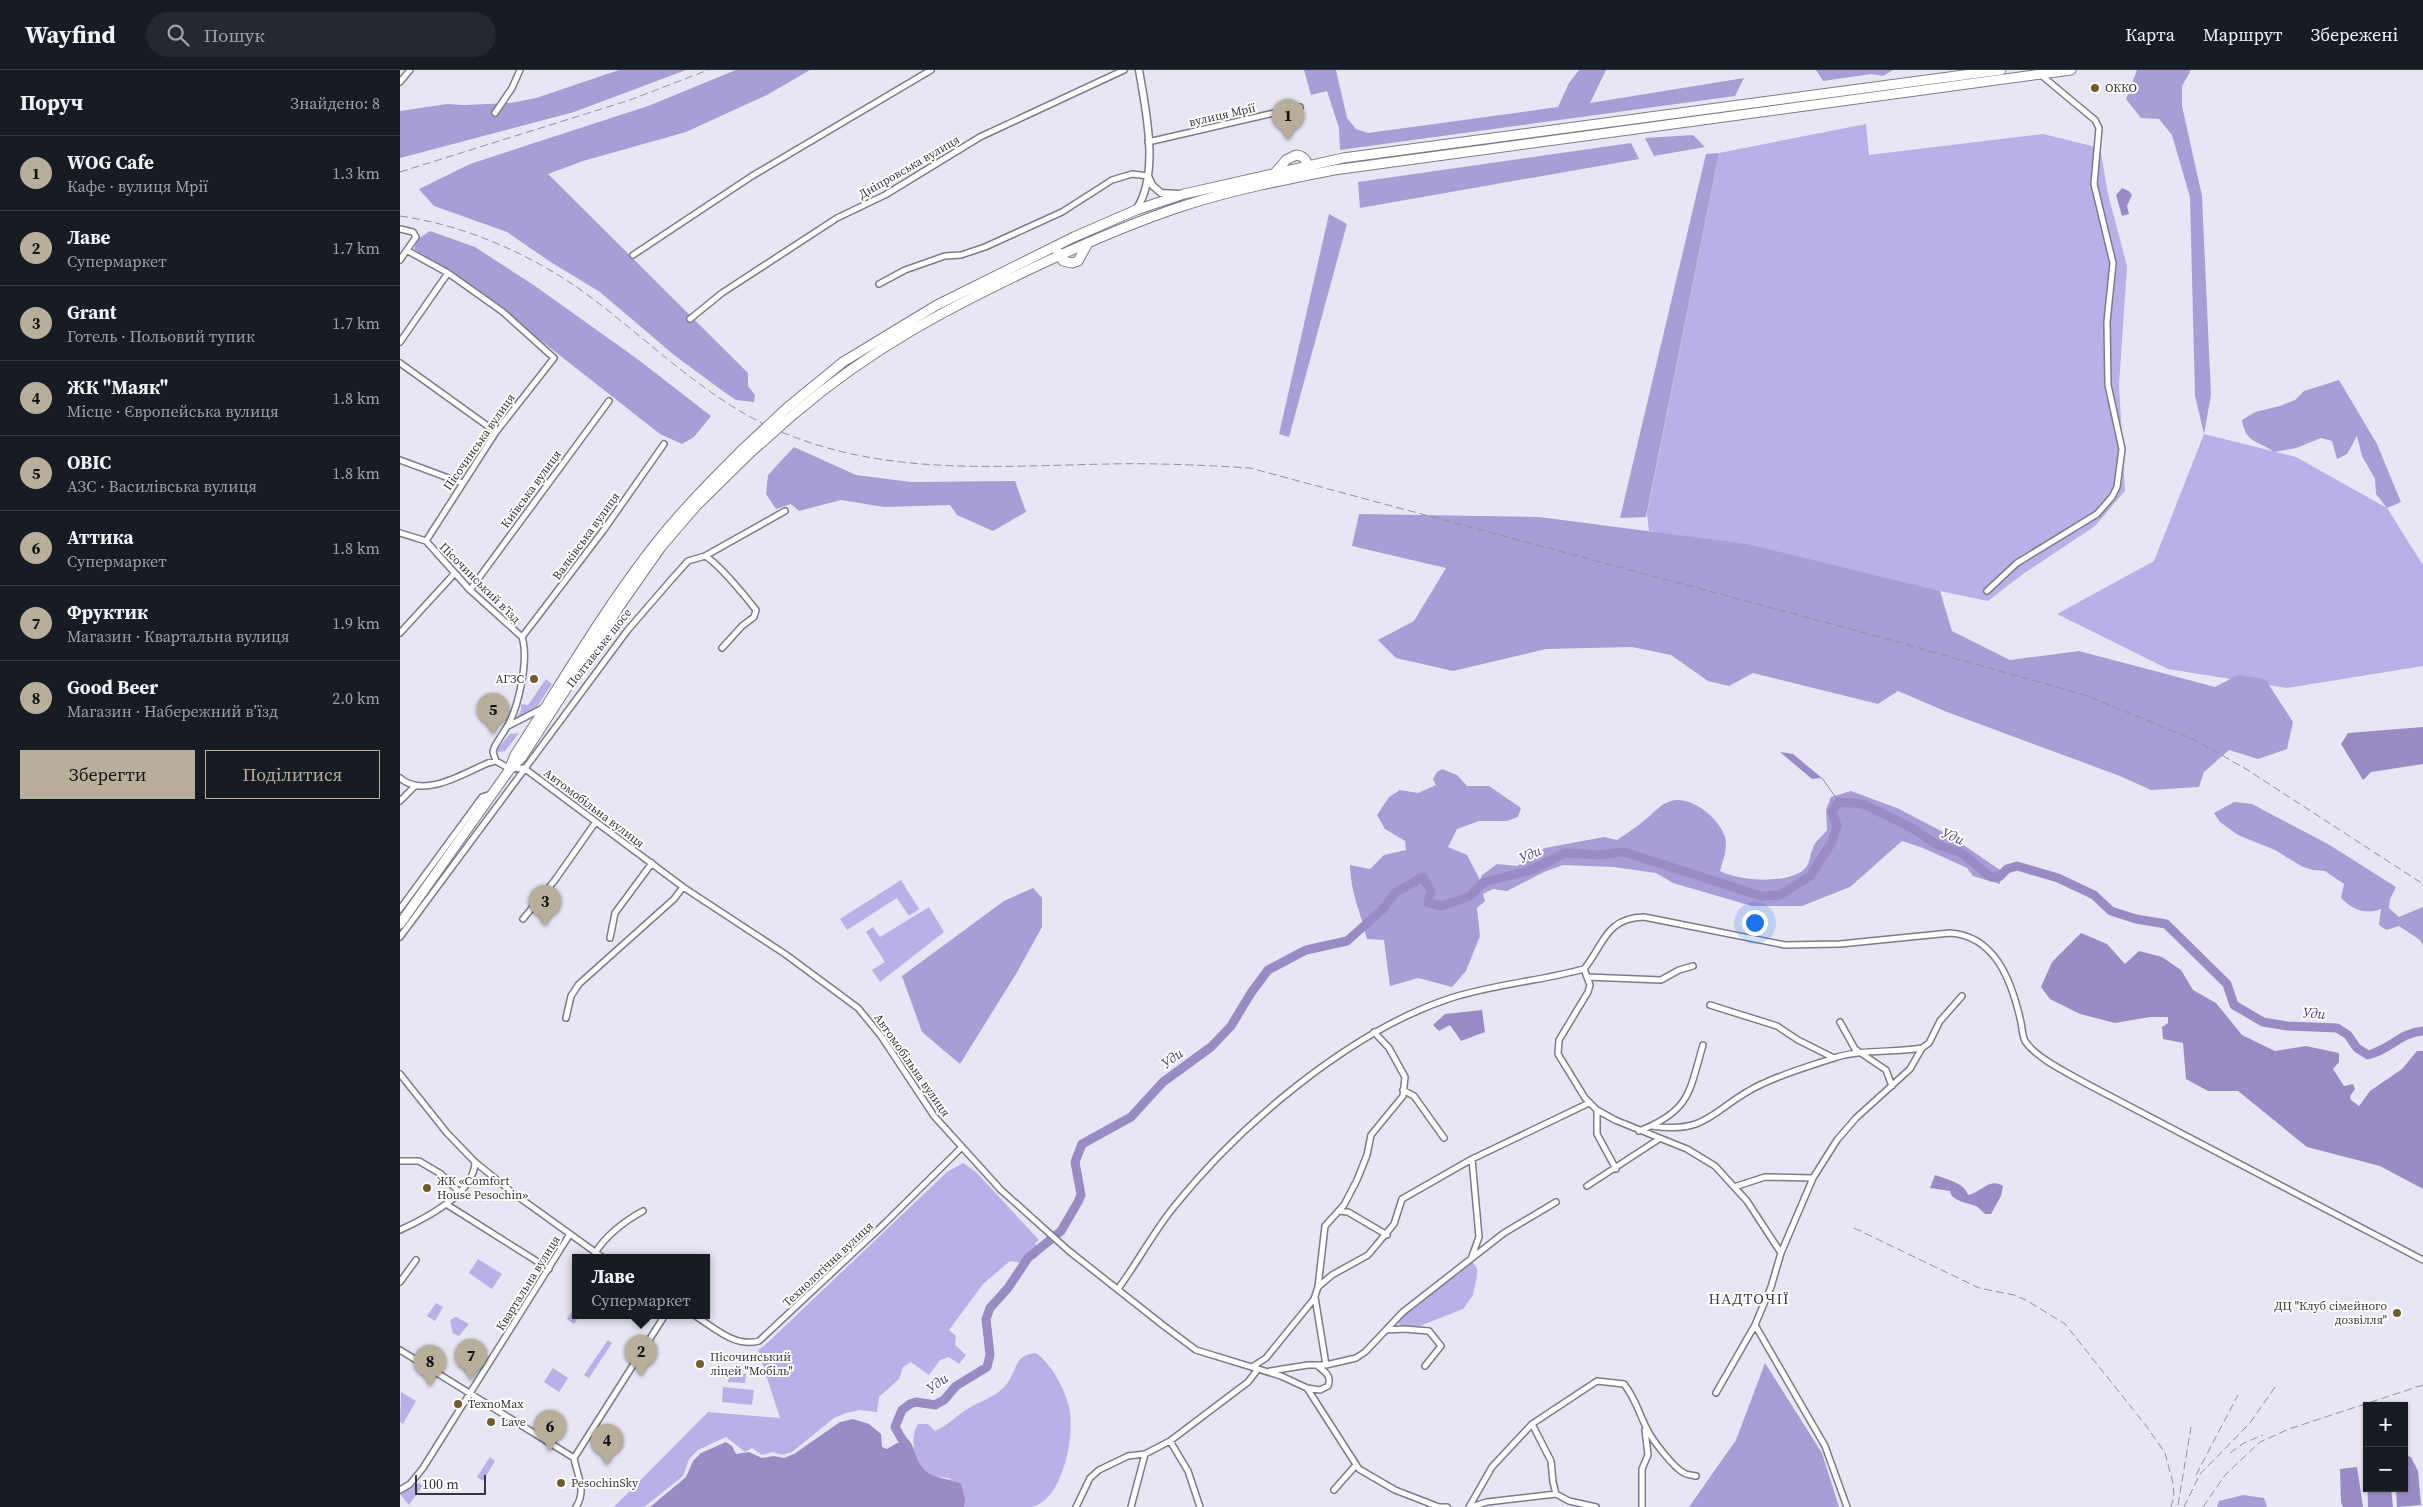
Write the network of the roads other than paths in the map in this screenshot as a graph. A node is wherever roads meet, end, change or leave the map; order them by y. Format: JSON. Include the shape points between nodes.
{"nodes":[{"id":1,"x":410,"y":70,"type":"edge"},
{"id":2,"x":520,"y":70,"type":"edge"},
{"id":3,"x":931,"y":70,"type":"edge"},
{"id":4,"x":1124,"y":70,"type":"edge"},
{"id":5,"x":1139,"y":70,"type":"edge"},
{"id":6,"x":2001,"y":70,"type":"edge"},
{"id":7,"x":2071,"y":70,"type":"edge"},
{"id":8,"x":2041,"y":74,"type":"junction"},
{"id":9,"x":400,"y":82,"type":"edge"},
{"id":10,"x":1300,"y":107,"type":"dead end"},
{"id":11,"x":496,"y":113,"type":"dead end"},
{"id":12,"x":1148,"y":142,"type":"junction"},
{"id":13,"x":1307,"y":166,"type":"junction"},
{"id":14,"x":1275,"y":173,"type":"junction"},
{"id":15,"x":1148,"y":176,"type":"junction"},
{"id":16,"x":1299,"y":177,"type":"junction"},
{"id":17,"x":1184,"y":194,"type":"junction"},
{"id":18,"x":1136,"y":210,"type":"junction"},
{"id":19,"x":400,"y":229,"type":"edge"},
{"id":20,"x":1058,"y":244,"type":"junction"},
{"id":21,"x":408,"y":252,"type":"junction"},
{"id":22,"x":633,"y":255,"type":"dead end"},
{"id":23,"x":1059,"y":256,"type":"junction"},
{"id":24,"x":400,"y":260,"type":"edge"},
{"id":25,"x":448,"y":274,"type":"junction"},
{"id":26,"x":879,"y":284,"type":"dead end"},
{"id":27,"x":690,"y":319,"type":"dead end"},
{"id":28,"x":400,"y":342,"type":"edge"},
{"id":29,"x":400,"y":363,"type":"edge"},
{"id":30,"x":609,"y":401,"type":"dead end"},
{"id":31,"x":791,"y":410,"type":"junction"},
{"id":32,"x":496,"y":432,"type":"junction"},
{"id":33,"x":664,"y":444,"type":"dead end"},
{"id":34,"x":747,"y":451,"type":"junction"},
{"id":35,"x":400,"y":460,"type":"edge"},
{"id":36,"x":462,"y":483,"type":"junction"},
{"id":37,"x":786,"y":511,"type":"dead end"},
{"id":38,"x":400,"y":533,"type":"edge"},
{"id":39,"x":426,"y":541,"type":"junction"},
{"id":40,"x":705,"y":556,"type":"junction"},
{"id":41,"x":455,"y":574,"type":"junction"},
{"id":42,"x":470,"y":590,"type":"junction"},
{"id":43,"x":1987,"y":592,"type":"dead end"},
{"id":44,"x":400,"y":634,"type":"edge"},
{"id":45,"x":522,"y":637,"type":"junction"},
{"id":46,"x":722,"y":648,"type":"dead end"},
{"id":47,"x":547,"y":706,"type":"junction"},
{"id":48,"x":508,"y":726,"type":"junction"},
{"id":49,"x":496,"y":761,"type":"junction"},
{"id":50,"x":524,"y":768,"type":"junction"},
{"id":51,"x":510,"y":769,"type":"junction"},
{"id":52,"x":400,"y":778,"type":"edge"},
{"id":53,"x":415,"y":786,"type":"junction"},
{"id":54,"x":492,"y":794,"type":"junction"},
{"id":55,"x":400,"y":801,"type":"edge"},
{"id":56,"x":594,"y":823,"type":"junction"},
{"id":57,"x":652,"y":863,"type":"junction"},
{"id":58,"x":683,"y":887,"type":"junction"},
{"id":59,"x":400,"y":909,"type":"edge"},
{"id":60,"x":523,"y":919,"type":"dead end"},
{"id":61,"x":400,"y":924,"type":"edge"},
{"id":62,"x":400,"y":937,"type":"edge"},
{"id":63,"x":610,"y":938,"type":"dead end"},
{"id":64,"x":1692,"y":966,"type":"dead end"},
{"id":65,"x":1584,"y":969,"type":"junction"},
{"id":66,"x":1587,"y":977,"type":"junction"},
{"id":67,"x":1962,"y":996,"type":"dead end"},
{"id":68,"x":1710,"y":1005,"type":"dead end"},
{"id":69,"x":566,"y":1018,"type":"dead end"},
{"id":70,"x":1840,"y":1022,"type":"dead end"},
{"id":71,"x":1374,"y":1032,"type":"junction"},
{"id":72,"x":1703,"y":1045,"type":"dead end"},
{"id":73,"x":1922,"y":1048,"type":"junction"},
{"id":74,"x":1861,"y":1054,"type":"junction"},
{"id":75,"x":1834,"y":1058,"type":"junction"},
{"id":76,"x":400,"y":1074,"type":"edge"},
{"id":77,"x":1892,"y":1086,"type":"junction"},
{"id":78,"x":1403,"y":1090,"type":"junction"},
{"id":79,"x":1589,"y":1103,"type":"junction"},
{"id":80,"x":1597,"y":1110,"type":"junction"},
{"id":81,"x":1652,"y":1126,"type":"junction"},
{"id":82,"x":1639,"y":1131,"type":"junction"},
{"id":83,"x":1444,"y":1138,"type":"dead end"},
{"id":84,"x":1659,"y":1139,"type":"junction"},
{"id":85,"x":962,"y":1147,"type":"junction"},
{"id":86,"x":1472,"y":1159,"type":"junction"},
{"id":87,"x":400,"y":1161,"type":"edge"},
{"id":88,"x":475,"y":1162,"type":"junction"},
{"id":89,"x":1616,"y":1169,"type":"junction"},
{"id":90,"x":1813,"y":1178,"type":"junction"},
{"id":91,"x":1588,"y":1186,"type":"dead end"},
{"id":92,"x":1734,"y":1187,"type":"junction"},
{"id":93,"x":459,"y":1192,"type":"junction"},
{"id":94,"x":1556,"y":1202,"type":"dead end"},
{"id":95,"x":446,"y":1204,"type":"junction"},
{"id":96,"x":643,"y":1211,"type":"dead end"},
{"id":97,"x":1339,"y":1211,"type":"junction"},
{"id":98,"x":400,"y":1230,"type":"edge"},
{"id":99,"x":570,"y":1234,"type":"junction"},
{"id":100,"x":1387,"y":1235,"type":"junction"},
{"id":101,"x":595,"y":1253,"type":"joint"},
{"id":102,"x":1781,"y":1253,"type":"junction"},
{"id":103,"x":416,"y":1260,"type":"dead end"},
{"id":104,"x":2423,"y":1260,"type":"edge"},
{"id":105,"x":1470,"y":1262,"type":"junction"},
{"id":106,"x":549,"y":1269,"type":"junction"},
{"id":107,"x":400,"y":1282,"type":"edge"},
{"id":108,"x":1318,"y":1287,"type":"junction"},
{"id":109,"x":1118,"y":1289,"type":"junction"},
{"id":110,"x":1315,"y":1297,"type":"junction"},
{"id":111,"x":662,"y":1319,"type":"edge"},
{"id":112,"x":700,"y":1319,"type":"edge"},
{"id":113,"x":1755,"y":1325,"type":"junction"},
{"id":114,"x":1386,"y":1330,"type":"junction"},
{"id":115,"x":400,"y":1350,"type":"edge"},
{"id":116,"x":1326,"y":1365,"type":"junction"},
{"id":117,"x":1318,"y":1366,"type":"junction"},
{"id":118,"x":1425,"y":1366,"type":"dead end"},
{"id":119,"x":1255,"y":1368,"type":"junction"},
{"id":120,"x":1267,"y":1371,"type":"junction"},
{"id":121,"x":1307,"y":1388,"type":"junction"},
{"id":122,"x":470,"y":1394,"type":"junction"},
{"id":123,"x":1716,"y":1394,"type":"dead end"},
{"id":124,"x":1532,"y":1424,"type":"junction"},
{"id":125,"x":1645,"y":1424,"type":"junction"},
{"id":126,"x":1170,"y":1441,"type":"junction"},
{"id":127,"x":1146,"y":1454,"type":"junction"},
{"id":128,"x":574,"y":1458,"type":"junction"},
{"id":129,"x":1356,"y":1465,"type":"junction"},
{"id":130,"x":1696,"y":1476,"type":"dead end"},
{"id":131,"x":400,"y":1490,"type":"edge"},
{"id":132,"x":1334,"y":1490,"type":"dead end"},
{"id":133,"x":1556,"y":1494,"type":"junction"},
{"id":134,"x":576,"y":1507,"type":"edge"},
{"id":135,"x":1076,"y":1507,"type":"edge"},
{"id":136,"x":1131,"y":1507,"type":"edge"},
{"id":137,"x":1200,"y":1507,"type":"edge"},
{"id":138,"x":1447,"y":1507,"type":"edge"},
{"id":139,"x":1470,"y":1507,"type":"edge"},
{"id":140,"x":1596,"y":1507,"type":"edge"},
{"id":141,"x":1642,"y":1507,"type":"edge"},
{"id":142,"x":1847,"y":1507,"type":"edge"}],
"edges":[{"from":1,"to":9,"type":"street"},
{"from":2,"to":11,"type":"street"},
{"from":3,"to":22,"type":"street","via":[[752,176]]},
{"from":4,"to":27,"type":"street","name":"Дніпровська вулиця","via":[[980,137],[885,195],[837,218],[722,293]]},
{"from":5,"to":12,"type":"street"},
{"from":6,"to":13,"type":"highway","via":[[1466,140]]},
{"from":7,"to":8,"type":"highway"},
{"from":8,"to":16,"type":"highway"},
{"from":8,"to":43,"type":"street","via":[[2095,120],[2099,128],[2094,184],[2113,263],[2107,314],[2108,385],[2122,449],[2117,487],[2097,514],[2017,563]]},
{"from":10,"to":12,"type":"street","name":"вулиця Мрії"},
{"from":12,"to":15,"type":"street"},
{"from":13,"to":14,"type":"highway"},
{"from":13,"to":14,"type":"highway","via":[[1305,158],[1296,155],[1286,160]]},
{"from":13,"to":16,"type":"highway"},
{"from":14,"to":17,"type":"highway"},
{"from":15,"to":17,"type":"street","via":[[1161,193]]},
{"from":15,"to":18,"type":"street","via":[[1142,201]]},
{"from":15,"to":26,"type":"street","via":[[1132,174],[1112,180],[1062,212],[984,247],[921,265]]},
{"from":16,"to":23,"type":"highway","via":[[1184,206]]},
{"from":17,"to":18,"type":"highway"},
{"from":18,"to":20,"type":"highway"},
{"from":19,"to":21,"type":"street","via":[[416,235]]},
{"from":20,"to":23,"type":"highway"},
{"from":20,"to":31,"type":"highway","via":[[903,324],[843,362]]},
{"from":21,"to":24,"type":"street"},
{"from":21,"to":25,"type":"street"},
{"from":23,"to":31,"type":"highway","via":[[908,332]]},
{"from":25,"to":28,"type":"street"},
{"from":25,"to":32,"type":"street","name":"Пісочинська вулиця","via":[[503,312],[554,358]]},
{"from":29,"to":32,"type":"street"},
{"from":30,"to":42,"type":"street","name":"Київська вулиця"},
{"from":31,"to":34,"type":"highway","bridge":true},
{"from":32,"to":36,"type":"street","name":"Пісочинська вулиця"},
{"from":33,"to":45,"type":"street","name":"Валківська вулиця"},
{"from":34,"to":47,"type":"highway","via":[[692,501],[655,543]]},
{"from":34,"to":51,"type":"highway","via":[[661,547],[522,757]]},
{"from":35,"to":36,"type":"street"},
{"from":36,"to":39,"type":"street","name":"Пісочинська вулиця"},
{"from":37,"to":40,"type":"street","name":"Полтавське шосе"},
{"from":38,"to":39,"type":"street"},
{"from":39,"to":41,"type":"street","name":"Пісочинський в’їзд"},
{"from":40,"to":46,"type":"street","via":[[756,610],[754,617]]},
{"from":40,"to":50,"type":"street","name":"Полтавське шосе","via":[[688,561],[627,631]]},
{"from":41,"to":42,"type":"street","name":"Пісочинський в’їзд"},
{"from":41,"to":44,"type":"street"},
{"from":42,"to":45,"type":"street","name":"Пісочинський в’їзд"},
{"from":45,"to":48,"type":"street","via":[[522,674]]},
{"from":47,"to":48,"type":"street"},
{"from":47,"to":51,"type":"highway","via":[[515,754]]},
{"from":48,"to":49,"type":"street","via":[[494,748]]},
{"from":49,"to":51,"type":"street"},
{"from":49,"to":53,"type":"street","via":[[439,784]]},
{"from":50,"to":51,"type":"street"},
{"from":50,"to":56,"type":"street","name":"Автомобільна вулиця"},
{"from":50,"to":62,"type":"street","name":"Полтавське шосе"},
{"from":51,"to":54,"type":"highway"},
{"from":52,"to":53,"type":"street"},
{"from":53,"to":55,"type":"street"},
{"from":54,"to":59,"type":"street","via":[[482,797]]},
{"from":54,"to":61,"type":"highway"},
{"from":56,"to":57,"type":"street","name":"Автомобільна вулиця"},
{"from":56,"to":60,"type":"street","via":[[556,880]]},
{"from":57,"to":58,"type":"street","name":"Автомобільна вулиця"},
{"from":57,"to":63,"type":"street","name":"Автомобільна вулиця","via":[[615,913]]},
{"from":58,"to":69,"type":"street","via":[[674,899],[578,984],[571,996]]},
{"from":58,"to":85,"type":"street","name":"Автомобільна вулиця","via":[[785,954],[858,1008],[881,1036],[934,1116]]},
{"from":64,"to":66,"type":"street","via":[[1661,980]]},
{"from":65,"to":66,"type":"street"},
{"from":65,"to":71,"type":"street","via":[[1450,998]]},
{"from":65,"to":104,"type":"street","via":[[1616,924],[1634,917],[1785,945],[1811,946],[1963,934],[1983,944],[2000,962],[2025,1040],[2049,1061],[2088,1085]]},
{"from":66,"to":79,"type":"street","via":[[1588,992],[1559,1040],[1558,1054]]},
{"from":67,"to":73,"type":"street"},
{"from":68,"to":75,"type":"street","via":[[1777,1026]]},
{"from":70,"to":74,"type":"street"},
{"from":71,"to":78,"type":"street","via":[[1389,1048],[1405,1077]]},
{"from":71,"to":109,"type":"street","via":[[1251,1124],[1172,1209]]},
{"from":72,"to":81,"type":"street","via":[[1685,1102],[1677,1111]]},
{"from":73,"to":74,"type":"street"},
{"from":73,"to":77,"type":"street","via":[[1910,1069]]},
{"from":74,"to":75,"type":"street"},
{"from":74,"to":77,"type":"street","via":[[1886,1070]]},
{"from":75,"to":81,"type":"street","via":[[1762,1084],[1700,1124],[1673,1129]]},
{"from":76,"to":88,"type":"street"},
{"from":77,"to":90,"type":"street","via":[[1837,1140]]},
{"from":78,"to":83,"type":"street","via":[[1414,1096]]},
{"from":78,"to":97,"type":"street","via":[[1403,1096],[1371,1135],[1362,1169]]},
{"from":79,"to":80,"type":"street"},
{"from":79,"to":86,"type":"street"},
{"from":80,"to":82,"type":"street"},
{"from":80,"to":89,"type":"street","via":[[1597,1134]]},
{"from":81,"to":82,"type":"street"},
{"from":82,"to":84,"type":"street"},
{"from":84,"to":89,"type":"street"},
{"from":84,"to":92,"type":"street","via":[[1687,1148],[1715,1166]]},
{"from":85,"to":109,"type":"street","name":"Автомобільна вулиця","via":[[1034,1222]]},
{"from":85,"to":112,"type":"street","name":"Технологічна вулиця","via":[[759,1341],[739,1343]]},
{"from":86,"to":100,"type":"street","via":[[1402,1199]]},
{"from":86,"to":105,"type":"street","via":[[1479,1237]]},
{"from":87,"to":93,"type":"street","via":[[419,1161],[441,1174]]},
{"from":88,"to":93,"type":"street","via":[[469,1182]]},
{"from":88,"to":99,"type":"street"},
{"from":89,"to":91,"type":"street"},
{"from":90,"to":92,"type":"street","via":[[1765,1178]]},
{"from":90,"to":102,"type":"street"},
{"from":92,"to":102,"type":"street"},
{"from":93,"to":95,"type":"street"},
{"from":94,"to":105,"type":"street","via":[[1511,1228]]},
{"from":95,"to":98,"type":"street"},
{"from":95,"to":106,"type":"street"},
{"from":96,"to":101,"type":"street","via":[[625,1221]]},
{"from":97,"to":100,"type":"street","via":[[1348,1212]]},
{"from":97,"to":108,"type":"street","via":[[1324,1226]]},
{"from":99,"to":101,"type":"street"},
{"from":99,"to":106,"type":"street","name":"Квартальна вулиця"},
{"from":100,"to":108,"type":"street","via":[[1368,1255],[1332,1275]]},
{"from":102,"to":113,"type":"street"},
{"from":103,"to":107,"type":"street"},
{"from":105,"to":114,"type":"street","via":[[1404,1312]]},
{"from":106,"to":122,"type":"street","name":"Квартальна вулиця"},
{"from":108,"to":110,"type":"street"},
{"from":109,"to":119,"type":"street","name":"Автомобільна вулиця","via":[[1196,1350]]},
{"from":110,"to":116,"type":"street"},
{"from":110,"to":119,"type":"street"},
{"from":111,"to":128,"type":"street"},
{"from":113,"to":123,"type":"street"},
{"from":113,"to":142,"type":"street","via":[[1825,1446]]},
{"from":114,"to":116,"type":"street","via":[[1356,1358]]},
{"from":114,"to":118,"type":"street","via":[[1429,1331],[1441,1346]]},
{"from":115,"to":122,"type":"street"},
{"from":116,"to":117,"type":"street"},
{"from":117,"to":120,"type":"street"},
{"from":117,"to":121,"type":"street","via":[[1328,1374],[1328,1386],[1320,1390]]},
{"from":119,"to":120,"type":"street","name":"Автомобільна вулиця"},
{"from":119,"to":126,"type":"street","via":[[1248,1382]]},
{"from":120,"to":121,"type":"street"},
{"from":121,"to":129,"type":"street"},
{"from":122,"to":128,"type":"street"},
{"from":122,"to":131,"type":"street","name":"Квартальна вулиця","via":[[423,1468],[410,1484]]},
{"from":124,"to":125,"type":"street","via":[[1597,1381],[1624,1384],[1637,1402]]},
{"from":124,"to":133,"type":"street","via":[[1551,1461]]},
{"from":124,"to":139,"type":"street","via":[[1492,1466]]},
{"from":125,"to":130,"type":"street","via":[[1677,1468]]},
{"from":125,"to":141,"type":"street","via":[[1648,1455],[1642,1470]]},
{"from":126,"to":127,"type":"street"},
{"from":126,"to":137,"type":"street","via":[[1188,1471]]},
{"from":127,"to":135,"type":"street","via":[[1128,1456],[1099,1470],[1090,1478]]},
{"from":127,"to":136,"type":"street"},
{"from":128,"to":134,"type":"street","via":[[582,1486]]},
{"from":129,"to":132,"type":"street"},
{"from":129,"to":138,"type":"street","via":[[1395,1490]]},
{"from":133,"to":139,"type":"street"},
{"from":133,"to":140,"type":"street","via":[[1569,1501]]}]}
